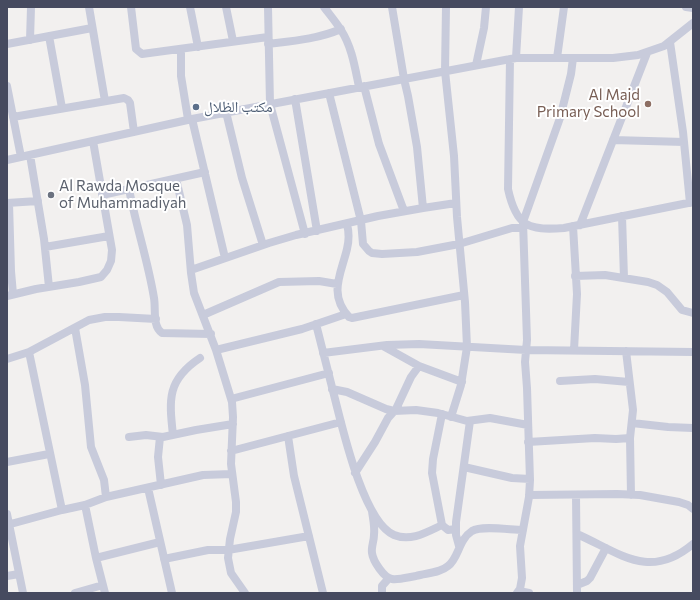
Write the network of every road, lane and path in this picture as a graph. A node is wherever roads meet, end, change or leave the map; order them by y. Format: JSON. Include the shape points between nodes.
{"nodes":[{"id":1,"x":31,"y":7,"type":"edge"},
{"id":2,"x":89,"y":7,"type":"edge"},
{"id":3,"x":131,"y":7,"type":"edge"},
{"id":4,"x":190,"y":7,"type":"edge"},
{"id":5,"x":226,"y":7,"type":"edge"},
{"id":6,"x":268,"y":7,"type":"edge"},
{"id":7,"x":324,"y":7,"type":"edge"},
{"id":8,"x":392,"y":7,"type":"edge"},
{"id":9,"x":446,"y":7,"type":"edge"},
{"id":10,"x":486,"y":7,"type":"edge"},
{"id":11,"x":519,"y":7,"type":"edge"},
{"id":12,"x":564,"y":7,"type":"edge"},
{"id":13,"x":686,"y":7,"type":"edge"},
{"id":14,"x":693,"y":8,"type":"edge"},
{"id":15,"x":693,"y":23,"type":"edge"},
{"id":16,"x":92,"y":28,"type":"junction"},
{"id":17,"x":341,"y":29,"type":"junction"},
{"id":18,"x":49,"y":36,"type":"junction"},
{"id":19,"x":30,"y":40,"type":"junction"},
{"id":20,"x":268,"y":40,"type":"junction"},
{"id":21,"x":233,"y":41,"type":"junction"},
{"id":22,"x":670,"y":42,"type":"junction"},
{"id":23,"x":7,"y":44,"type":"edge"},
{"id":24,"x":198,"y":47,"type":"junction"},
{"id":25,"x":181,"y":49,"type":"junction"},
{"id":26,"x":647,"y":53,"type":"junction"},
{"id":27,"x":557,"y":58,"type":"junction"},
{"id":28,"x":573,"y":58,"type":"junction"},
{"id":29,"x":513,"y":59,"type":"junction"},
{"id":30,"x":476,"y":65,"type":"junction"},
{"id":31,"x":445,"y":71,"type":"junction"},
{"id":32,"x":404,"y":79,"type":"junction"},
{"id":33,"x":7,"y":86,"type":"edge"},
{"id":34,"x":362,"y":87,"type":"junction"},
{"id":35,"x":329,"y":93,"type":"junction"},
{"id":36,"x":295,"y":99,"type":"junction"},
{"id":37,"x":105,"y":101,"type":"junction"},
{"id":38,"x":270,"y":104,"type":"junction"},
{"id":39,"x":62,"y":108,"type":"junction"},
{"id":40,"x":226,"y":112,"type":"junction"},
{"id":41,"x":13,"y":117,"type":"junction"},
{"id":42,"x":190,"y":119,"type":"junction"},
{"id":43,"x":134,"y":132,"type":"junction"},
{"id":44,"x":613,"y":140,"type":"junction"},
{"id":45,"x":92,"y":141,"type":"junction"},
{"id":46,"x":684,"y":142,"type":"junction"},
{"id":47,"x":30,"y":155,"type":"junction"},
{"id":48,"x":21,"y":157,"type":"junction"},
{"id":49,"x":7,"y":160,"type":"edge"},
{"id":50,"x":689,"y":160,"type":"edge"},
{"id":51,"x":205,"y":172,"type":"junction"},
{"id":52,"x":176,"y":179,"type":"junction"},
{"id":53,"x":129,"y":189,"type":"junction"},
{"id":54,"x":102,"y":195,"type":"junction"},
{"id":55,"x":38,"y":201,"type":"junction"},
{"id":56,"x":691,"y":202,"type":"edge"},
{"id":57,"x":8,"y":203,"type":"edge"},
{"id":58,"x":456,"y":203,"type":"junction"},
{"id":59,"x":423,"y":208,"type":"junction"},
{"id":60,"x":404,"y":211,"type":"junction"},
{"id":61,"x":622,"y":216,"type":"junction"},
{"id":62,"x":361,"y":221,"type":"junction"},
{"id":63,"x":347,"y":224,"type":"junction"},
{"id":64,"x":523,"y":225,"type":"junction"},
{"id":65,"x":577,"y":226,"type":"junction"},
{"id":66,"x":317,"y":231,"type":"junction"},
{"id":67,"x":305,"y":234,"type":"junction"},
{"id":68,"x":109,"y":236,"type":"junction"},
{"id":69,"x":459,"y":244,"type":"junction"},
{"id":70,"x":263,"y":245,"type":"junction"},
{"id":71,"x":45,"y":247,"type":"junction"},
{"id":72,"x":225,"y":258,"type":"junction"},
{"id":73,"x":191,"y":270,"type":"junction"},
{"id":74,"x":575,"y":276,"type":"junction"},
{"id":75,"x":624,"y":278,"type":"junction"},
{"id":76,"x":338,"y":284,"type":"junction"},
{"id":77,"x":49,"y":287,"type":"junction"},
{"id":78,"x":10,"y":295,"type":"edge"},
{"id":79,"x":464,"y":295,"type":"junction"},
{"id":80,"x":693,"y":313,"type":"edge"},
{"id":81,"x":346,"y":314,"type":"junction"},
{"id":82,"x":203,"y":315,"type":"junction"},
{"id":83,"x":156,"y":319,"type":"junction"},
{"id":84,"x":316,"y":324,"type":"junction"},
{"id":85,"x":75,"y":328,"type":"junction"},
{"id":86,"x":211,"y":334,"type":"junction"},
{"id":87,"x":383,"y":346,"type":"junction"},
{"id":88,"x":466,"y":346,"type":"junction"},
{"id":89,"x":216,"y":350,"type":"junction"},
{"id":90,"x":526,"y":350,"type":"junction"},
{"id":91,"x":574,"y":350,"type":"junction"},
{"id":92,"x":626,"y":351,"type":"junction"},
{"id":93,"x":29,"y":352,"type":"junction"},
{"id":94,"x":693,"y":352,"type":"edge"},
{"id":95,"x":323,"y":353,"type":"junction"},
{"id":96,"x":200,"y":358,"type":"dead end"},
{"id":97,"x":7,"y":359,"type":"edge"},
{"id":98,"x":419,"y":366,"type":"junction"},
{"id":99,"x":329,"y":373,"type":"junction"},
{"id":100,"x":560,"y":381,"type":"dead end"},
{"id":101,"x":462,"y":382,"type":"junction"},
{"id":102,"x":629,"y":382,"type":"junction"},
{"id":103,"x":332,"y":388,"type":"junction"},
{"id":104,"x":231,"y":399,"type":"junction"},
{"id":105,"x":394,"y":411,"type":"junction"},
{"id":106,"x":442,"y":414,"type":"junction"},
{"id":107,"x":451,"y":416,"type":"junction"},
{"id":108,"x":470,"y":421,"type":"junction"},
{"id":109,"x":341,"y":422,"type":"junction"},
{"id":110,"x":632,"y":423,"type":"junction"},
{"id":111,"x":232,"y":424,"type":"junction"},
{"id":112,"x":528,"y":425,"type":"junction"},
{"id":113,"x":693,"y":428,"type":"edge"},
{"id":114,"x":173,"y":435,"type":"junction"},
{"id":115,"x":288,"y":436,"type":"junction"},
{"id":116,"x":128,"y":437,"type":"dead end"},
{"id":117,"x":160,"y":437,"type":"junction"},
{"id":118,"x":630,"y":438,"type":"junction"},
{"id":119,"x":528,"y":442,"type":"junction"},
{"id":120,"x":231,"y":451,"type":"junction"},
{"id":121,"x":49,"y":454,"type":"junction"},
{"id":122,"x":7,"y":462,"type":"edge"},
{"id":123,"x":464,"y":467,"type":"junction"},
{"id":124,"x":355,"y":473,"type":"junction"},
{"id":125,"x":232,"y":474,"type":"junction"},
{"id":126,"x":530,"y":479,"type":"junction"},
{"id":127,"x":161,"y":485,"type":"junction"},
{"id":128,"x":148,"y":488,"type":"junction"},
{"id":129,"x":529,"y":495,"type":"junction"},
{"id":130,"x":576,"y":495,"type":"junction"},
{"id":131,"x":631,"y":495,"type":"junction"},
{"id":132,"x":106,"y":497,"type":"junction"},
{"id":133,"x":85,"y":505,"type":"junction"},
{"id":134,"x":693,"y":509,"type":"edge"},
{"id":135,"x":62,"y":510,"type":"junction"},
{"id":136,"x":372,"y":510,"type":"junction"},
{"id":137,"x":7,"y":514,"type":"edge"},
{"id":138,"x":8,"y":525,"type":"edge"},
{"id":139,"x":442,"y":525,"type":"junction"},
{"id":140,"x":456,"y":529,"type":"junction"},
{"id":141,"x":523,"y":530,"type":"junction"},
{"id":142,"x":576,"y":534,"type":"junction"},
{"id":143,"x":309,"y":536,"type":"junction"},
{"id":144,"x":160,"y":542,"type":"junction"},
{"id":145,"x":693,"y":544,"type":"edge"},
{"id":146,"x":459,"y":546,"type":"junction"},
{"id":147,"x":606,"y":548,"type":"junction"},
{"id":148,"x":228,"y":550,"type":"junction"},
{"id":149,"x":96,"y":558,"type":"junction"},
{"id":150,"x":164,"y":559,"type":"junction"},
{"id":151,"x":19,"y":574,"type":"junction"},
{"id":152,"x":7,"y":576,"type":"edge"},
{"id":153,"x":389,"y":578,"type":"junction"},
{"id":154,"x":104,"y":589,"type":"edge"},
{"id":155,"x":577,"y":589,"type":"edge"},
{"id":156,"x":518,"y":592,"type":"edge"},
{"id":157,"x":23,"y":593,"type":"edge"},
{"id":158,"x":75,"y":593,"type":"edge"},
{"id":159,"x":172,"y":593,"type":"edge"},
{"id":160,"x":245,"y":593,"type":"edge"},
{"id":161,"x":323,"y":593,"type":"edge"},
{"id":162,"x":382,"y":593,"type":"edge"},
{"id":163,"x":529,"y":593,"type":"edge"}],
"edges":[{"from":1,"to":19,"type":"street"},
{"from":2,"to":16,"type":"street"},
{"from":3,"to":25,"type":"street","via":[[139,53]]},
{"from":4,"to":24,"type":"street"},
{"from":5,"to":21,"type":"street"},
{"from":6,"to":20,"type":"street"},
{"from":7,"to":17,"type":"street"},
{"from":8,"to":32,"type":"street"},
{"from":9,"to":31,"type":"street"},
{"from":10,"to":30,"type":"street"},
{"from":11,"to":29,"type":"street"},
{"from":12,"to":27,"type":"street"},
{"from":13,"to":14,"type":"street"},
{"from":15,"to":22,"type":"street"},
{"from":16,"to":18,"type":"street"},
{"from":16,"to":37,"type":"street"},
{"from":17,"to":20,"type":"street","via":[[299,41]]},
{"from":17,"to":34,"type":"street"},
{"from":18,"to":19,"type":"street"},
{"from":18,"to":39,"type":"street"},
{"from":19,"to":23,"type":"street"},
{"from":20,"to":21,"type":"street"},
{"from":20,"to":38,"type":"street"},
{"from":21,"to":24,"type":"street"},
{"from":22,"to":26,"type":"street"},
{"from":22,"to":46,"type":"street"},
{"from":24,"to":25,"type":"street"},
{"from":25,"to":42,"type":"street","via":[[181,76]]},
{"from":26,"to":28,"type":"street","via":[[626,57]]},
{"from":26,"to":44,"type":"street"},
{"from":27,"to":28,"type":"street"},
{"from":27,"to":29,"type":"street"},
{"from":28,"to":64,"type":"street","via":[[560,118]]},
{"from":29,"to":30,"type":"street"},
{"from":29,"to":64,"type":"street","via":[[508,189],[513,208]]},
{"from":30,"to":31,"type":"street"},
{"from":31,"to":32,"type":"street"},
{"from":31,"to":58,"type":"street"},
{"from":32,"to":34,"type":"street"},
{"from":32,"to":59,"type":"street","via":[[417,147]]},
{"from":33,"to":41,"type":"street"},
{"from":34,"to":35,"type":"street"},
{"from":34,"to":60,"type":"street","via":[[379,144]]},
{"from":35,"to":36,"type":"street"},
{"from":35,"to":62,"type":"street"},
{"from":36,"to":38,"type":"street"},
{"from":36,"to":66,"type":"street"},
{"from":37,"to":39,"type":"street"},
{"from":37,"to":43,"type":"street","via":[[120,98],[129,101]]},
{"from":38,"to":40,"type":"street"},
{"from":38,"to":67,"type":"street"},
{"from":39,"to":41,"type":"street"},
{"from":40,"to":42,"type":"street"},
{"from":40,"to":70,"type":"street","via":[[242,178]]},
{"from":41,"to":48,"type":"street"},
{"from":42,"to":43,"type":"street"},
{"from":42,"to":51,"type":"street"},
{"from":43,"to":45,"type":"street"},
{"from":44,"to":46,"type":"street"},
{"from":44,"to":65,"type":"street"},
{"from":45,"to":47,"type":"street"},
{"from":45,"to":54,"type":"street"},
{"from":46,"to":50,"type":"street"},
{"from":47,"to":48,"type":"street"},
{"from":47,"to":55,"type":"street"},
{"from":48,"to":49,"type":"street"},
{"from":50,"to":56,"type":"street"},
{"from":51,"to":52,"type":"street"},
{"from":51,"to":72,"type":"street"},
{"from":52,"to":53,"type":"street"},
{"from":52,"to":73,"type":"street","via":[[187,225]]},
{"from":53,"to":54,"type":"street"},
{"from":53,"to":83,"type":"street","via":[[152,288]]},
{"from":54,"to":68,"type":"street"},
{"from":55,"to":57,"type":"street"},
{"from":55,"to":71,"type":"street"},
{"from":56,"to":61,"type":"street"},
{"from":57,"to":78,"type":"street"},
{"from":58,"to":59,"type":"street"},
{"from":58,"to":69,"type":"street"},
{"from":59,"to":60,"type":"street"},
{"from":60,"to":62,"type":"street"},
{"from":61,"to":65,"type":"street"},
{"from":61,"to":75,"type":"street"},
{"from":62,"to":63,"type":"street"},
{"from":62,"to":69,"type":"street","via":[[363,244],[372,253],[417,252]]},
{"from":63,"to":66,"type":"street"},
{"from":63,"to":76,"type":"street","via":[[348,248]]},
{"from":64,"to":65,"type":"street","via":[[543,229]]},
{"from":64,"to":69,"type":"street"},
{"from":64,"to":90,"type":"street"},
{"from":65,"to":74,"type":"street"},
{"from":66,"to":67,"type":"street"},
{"from":67,"to":70,"type":"street"},
{"from":68,"to":71,"type":"street"},
{"from":68,"to":77,"type":"street","via":[[112,256],[101,277]]},
{"from":69,"to":79,"type":"street"},
{"from":70,"to":72,"type":"street"},
{"from":71,"to":77,"type":"street"},
{"from":72,"to":73,"type":"street"},
{"from":73,"to":82,"type":"street","via":[[194,293]]},
{"from":74,"to":75,"type":"street","via":[[605,275]]},
{"from":74,"to":91,"type":"street"},
{"from":75,"to":80,"type":"street","via":[[656,285],[667,292],[682,310]]},
{"from":76,"to":81,"type":"street","via":[[338,299]]},
{"from":76,"to":82,"type":"street","via":[[319,281],[279,282]]},
{"from":77,"to":78,"type":"street"},
{"from":79,"to":81,"type":"street","via":[[352,318]]},
{"from":79,"to":88,"type":"street"},
{"from":81,"to":84,"type":"street"},
{"from":82,"to":86,"type":"street"},
{"from":83,"to":85,"type":"street","via":[[105,317],[89,320]]},
{"from":83,"to":86,"type":"street","via":[[157,327],[162,333]]},
{"from":84,"to":89,"type":"street"},
{"from":84,"to":95,"type":"street"},
{"from":85,"to":93,"type":"street"},
{"from":85,"to":132,"type":"street","via":[[85,385],[90,442],[104,480]]},
{"from":86,"to":89,"type":"street"},
{"from":87,"to":88,"type":"street"},
{"from":87,"to":95,"type":"street"},
{"from":87,"to":98,"type":"street"},
{"from":88,"to":90,"type":"street"},
{"from":88,"to":101,"type":"street"},
{"from":89,"to":104,"type":"street"},
{"from":90,"to":91,"type":"street"},
{"from":90,"to":112,"type":"street","via":[[524,362]]},
{"from":91,"to":92,"type":"street"},
{"from":92,"to":94,"type":"street"},
{"from":92,"to":102,"type":"street"},
{"from":93,"to":97,"type":"street"},
{"from":93,"to":121,"type":"street"},
{"from":95,"to":99,"type":"street"},
{"from":96,"to":114,"type":"street","via":[[181,373],[173,388],[170,405]]},
{"from":98,"to":101,"type":"street"},
{"from":98,"to":105,"type":"street"},
{"from":99,"to":103,"type":"street"},
{"from":99,"to":104,"type":"street"},
{"from":100,"to":102,"type":"street","via":[[595,379]]},
{"from":101,"to":107,"type":"street"},
{"from":102,"to":110,"type":"street"},
{"from":103,"to":105,"type":"street"},
{"from":103,"to":109,"type":"street"},
{"from":104,"to":111,"type":"street"},
{"from":105,"to":106,"type":"street","via":[[416,410]]},
{"from":105,"to":124,"type":"street"},
{"from":106,"to":107,"type":"street"},
{"from":106,"to":139,"type":"street","via":[[432,473]]},
{"from":107,"to":108,"type":"street"},
{"from":108,"to":112,"type":"street","via":[[490,418]]},
{"from":108,"to":123,"type":"street"},
{"from":109,"to":115,"type":"street"},
{"from":109,"to":124,"type":"street"},
{"from":110,"to":113,"type":"street"},
{"from":110,"to":118,"type":"street"},
{"from":111,"to":114,"type":"street"},
{"from":111,"to":120,"type":"street"},
{"from":112,"to":119,"type":"street"},
{"from":114,"to":117,"type":"street"},
{"from":115,"to":120,"type":"street"},
{"from":115,"to":143,"type":"street","via":[[294,476]]},
{"from":116,"to":117,"type":"street"},
{"from":117,"to":127,"type":"street","via":[[158,457]]},
{"from":118,"to":119,"type":"street"},
{"from":118,"to":131,"type":"street"},
{"from":119,"to":126,"type":"street"},
{"from":120,"to":125,"type":"street"},
{"from":121,"to":122,"type":"street"},
{"from":121,"to":135,"type":"street"},
{"from":123,"to":126,"type":"street","via":[[512,478]]},
{"from":123,"to":140,"type":"street"},
{"from":124,"to":136,"type":"street"},
{"from":125,"to":127,"type":"street","via":[[203,475]]},
{"from":125,"to":148,"type":"street","via":[[236,512]]},
{"from":126,"to":129,"type":"street"},
{"from":127,"to":128,"type":"street"},
{"from":128,"to":132,"type":"street"},
{"from":128,"to":144,"type":"street"},
{"from":129,"to":130,"type":"street"},
{"from":129,"to":141,"type":"street"},
{"from":130,"to":131,"type":"street"},
{"from":130,"to":142,"type":"street"},
{"from":131,"to":134,"type":"street","via":[[679,502]]},
{"from":132,"to":133,"type":"street"},
{"from":133,"to":135,"type":"street"},
{"from":133,"to":149,"type":"street"},
{"from":135,"to":138,"type":"street"},
{"from":136,"to":139,"type":"street","via":[[390,533],[403,538],[413,537]]},
{"from":136,"to":153,"type":"street","via":[[372,554],[377,566]]},
{"from":137,"to":138,"type":"street"},
{"from":138,"to":151,"type":"street"},
{"from":139,"to":140,"type":"street","via":[[448,530]]},
{"from":140,"to":146,"type":"street"},
{"from":141,"to":146,"type":"street","via":[[475,530],[467,535]]},
{"from":141,"to":156,"type":"street","via":[[520,546],[522,578]]},
{"from":142,"to":147,"type":"street"},
{"from":142,"to":155,"type":"street"},
{"from":143,"to":148,"type":"street"},
{"from":143,"to":161,"type":"street"},
{"from":144,"to":149,"type":"street"},
{"from":144,"to":150,"type":"street"},
{"from":145,"to":147,"type":"street","via":[[672,557],[647,563]]},
{"from":146,"to":153,"type":"street","via":[[451,564],[443,569],[410,577]]},
{"from":147,"to":155,"type":"street","via":[[590,578]]},
{"from":148,"to":150,"type":"street","via":[[208,550]]},
{"from":148,"to":160,"type":"street","via":[[231,573]]},
{"from":149,"to":154,"type":"street"},
{"from":150,"to":159,"type":"street"},
{"from":151,"to":152,"type":"street"},
{"from":151,"to":157,"type":"street"},
{"from":153,"to":162,"type":"street","via":[[382,586]]},
{"from":154,"to":158,"type":"street"},
{"from":156,"to":163,"type":"street"}]}
